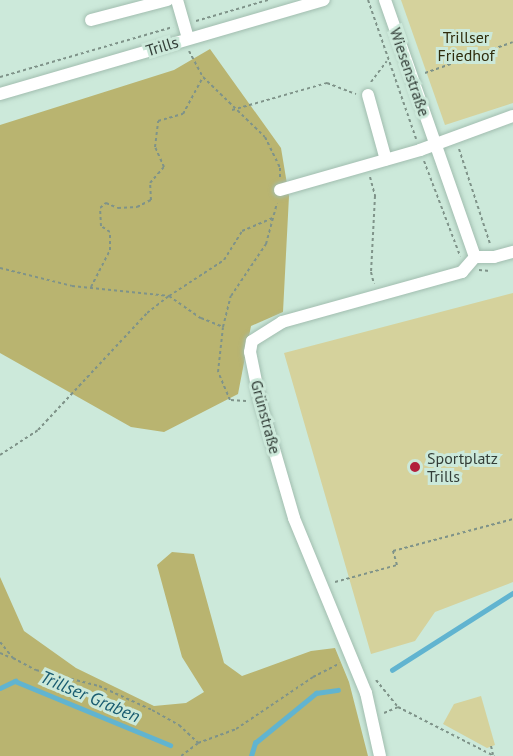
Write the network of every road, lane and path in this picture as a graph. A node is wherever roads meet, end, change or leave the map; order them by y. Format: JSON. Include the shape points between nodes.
{"nodes":[{"id":1,"x":166,"y":0,"type":"edge"},
{"id":2,"x":177,"y":0,"type":"edge"},
{"id":3,"x":268,"y":0,"type":"edge"},
{"id":4,"x":324,"y":0,"type":"edge"},
{"id":5,"x":385,"y":0,"type":"edge"},
{"id":6,"x":91,"y":20,"type":"dead end"},
{"id":7,"x":184,"y":24,"type":"junction"},
{"id":8,"x":188,"y":38,"type":"junction"},
{"id":9,"x":513,"y":42,"type":"edge"},
{"id":10,"x":387,"y":61,"type":"dead end"},
{"id":11,"x":0,"y":77,"type":"edge"},
{"id":12,"x":203,"y":77,"type":"junction"},
{"id":13,"x":412,"y":78,"type":"junction"},
{"id":14,"x":0,"y":94,"type":"edge"},
{"id":15,"x":368,"y":95,"type":"junction"},
{"id":16,"x":232,"y":110,"type":"junction"},
{"id":17,"x":513,"y":116,"type":"edge"},
{"id":18,"x":455,"y":138,"type":"junction"},
{"id":19,"x":436,"y":145,"type":"junction"},
{"id":20,"x":386,"y":160,"type":"junction"},
{"id":21,"x":366,"y":165,"type":"junction"},
{"id":22,"x":280,"y":190,"type":"junction"},
{"id":23,"x":273,"y":218,"type":"junction"},
{"id":24,"x":513,"y":252,"type":"edge"},
{"id":25,"x":475,"y":256,"type":"junction"},
{"id":26,"x":494,"y":257,"type":"junction"},
{"id":27,"x":0,"y":268,"type":"edge"},
{"id":28,"x":91,"y":287,"type":"junction"},
{"id":29,"x":377,"y":294,"type":"junction"},
{"id":30,"x":169,"y":296,"type":"junction"},
{"id":31,"x":223,"y":327,"type":"junction"},
{"id":32,"x":260,"y":401,"type":"junction"},
{"id":33,"x":0,"y":455,"type":"edge"},
{"id":34,"x":513,"y":519,"type":"edge"},
{"id":35,"x":320,"y":586,"type":"junction"},
{"id":36,"x":0,"y":642,"type":"edge"},
{"id":37,"x":0,"y":653,"type":"edge"},
{"id":38,"x":13,"y":658,"type":"junction"},
{"id":39,"x":352,"y":660,"type":"junction"},
{"id":40,"x":372,"y":676,"type":"dead end"},
{"id":41,"x":198,"y":743,"type":"junction"},
{"id":42,"x":491,"y":746,"type":"dead end"},
{"id":43,"x":181,"y":756,"type":"edge"},
{"id":44,"x":380,"y":756,"type":"edge"},
{"id":45,"x":494,"y":756,"type":"edge"}],
"edges":[{"from":1,"to":6,"type":"street"},
{"from":2,"to":7,"type":"street"},
{"from":3,"to":7,"type":"path"},
{"from":4,"to":8,"type":"street","name":"Trills"},
{"from":5,"to":13,"type":"street","name":"Wiesenstraße"},
{"from":7,"to":8,"type":"street"},
{"from":7,"to":11,"type":"path"},
{"from":8,"to":12,"type":"path","via":[[189,56]]},
{"from":8,"to":14,"type":"street","name":"Trills"},
{"from":9,"to":13,"type":"path"},
{"from":10,"to":15,"type":"path","via":[[372,78]]},
{"from":12,"to":16,"type":"path"},
{"from":12,"to":28,"type":"path","via":[[183,114],[158,121],[155,147],[164,167],[150,183],[151,200],[137,207],[118,208],[106,203],[100,207],[101,226],[110,232],[110,250]]},
{"from":13,"to":19,"type":"street","name":"Wiesenstraße"},
{"from":15,"to":16,"type":"path","via":[[360,97],[344,86],[327,83]]},
{"from":15,"to":20,"type":"street"},
{"from":16,"to":22,"type":"path","via":[[264,137],[280,168]]},
{"from":17,"to":18,"type":"street"},
{"from":18,"to":19,"type":"street"},
{"from":18,"to":26,"type":"path"},
{"from":19,"to":20,"type":"street"},
{"from":19,"to":25,"type":"street","name":"Wiesenstraße"},
{"from":20,"to":21,"type":"street"},
{"from":21,"to":22,"type":"street"},
{"from":21,"to":29,"type":"path","via":[[375,196],[371,272]]},
{"from":22,"to":23,"type":"path"},
{"from":23,"to":30,"type":"path","via":[[242,231],[224,260]]},
{"from":23,"to":31,"type":"path","via":[[266,244],[231,296]]},
{"from":24,"to":26,"type":"street"},
{"from":25,"to":26,"type":"street"},
{"from":25,"to":29,"type":"street","name":"Grünstraße","via":[[462,272]]},
{"from":27,"to":28,"type":"path"},
{"from":28,"to":30,"type":"path"},
{"from":29,"to":32,"type":"street","name":"Grünstraße","via":[[282,322],[252,341],[250,352]]},
{"from":30,"to":31,"type":"path","via":[[201,318]]},
{"from":30,"to":33,"type":"path","via":[[147,312],[38,430]]},
{"from":31,"to":32,"type":"path","via":[[218,372],[230,400]]},
{"from":32,"to":35,"type":"street","name":"Grünstraße","via":[[294,518]]},
{"from":34,"to":35,"type":"path","via":[[393,552],[397,565]]},
{"from":35,"to":39,"type":"street","name":"Grünstraße"},
{"from":36,"to":38,"type":"path"},
{"from":37,"to":38,"type":"path"},
{"from":38,"to":41,"type":"path","via":[[36,670],[99,686],[152,710],[179,725]]},
{"from":39,"to":41,"type":"path","via":[[313,677],[236,729]]},
{"from":39,"to":44,"type":"street","name":"Grünstraße","via":[[375,722]]},
{"from":40,"to":45,"type":"path","via":[[398,707]]},
{"from":41,"to":43,"type":"path"},
{"from":42,"to":45,"type":"path"}]}
